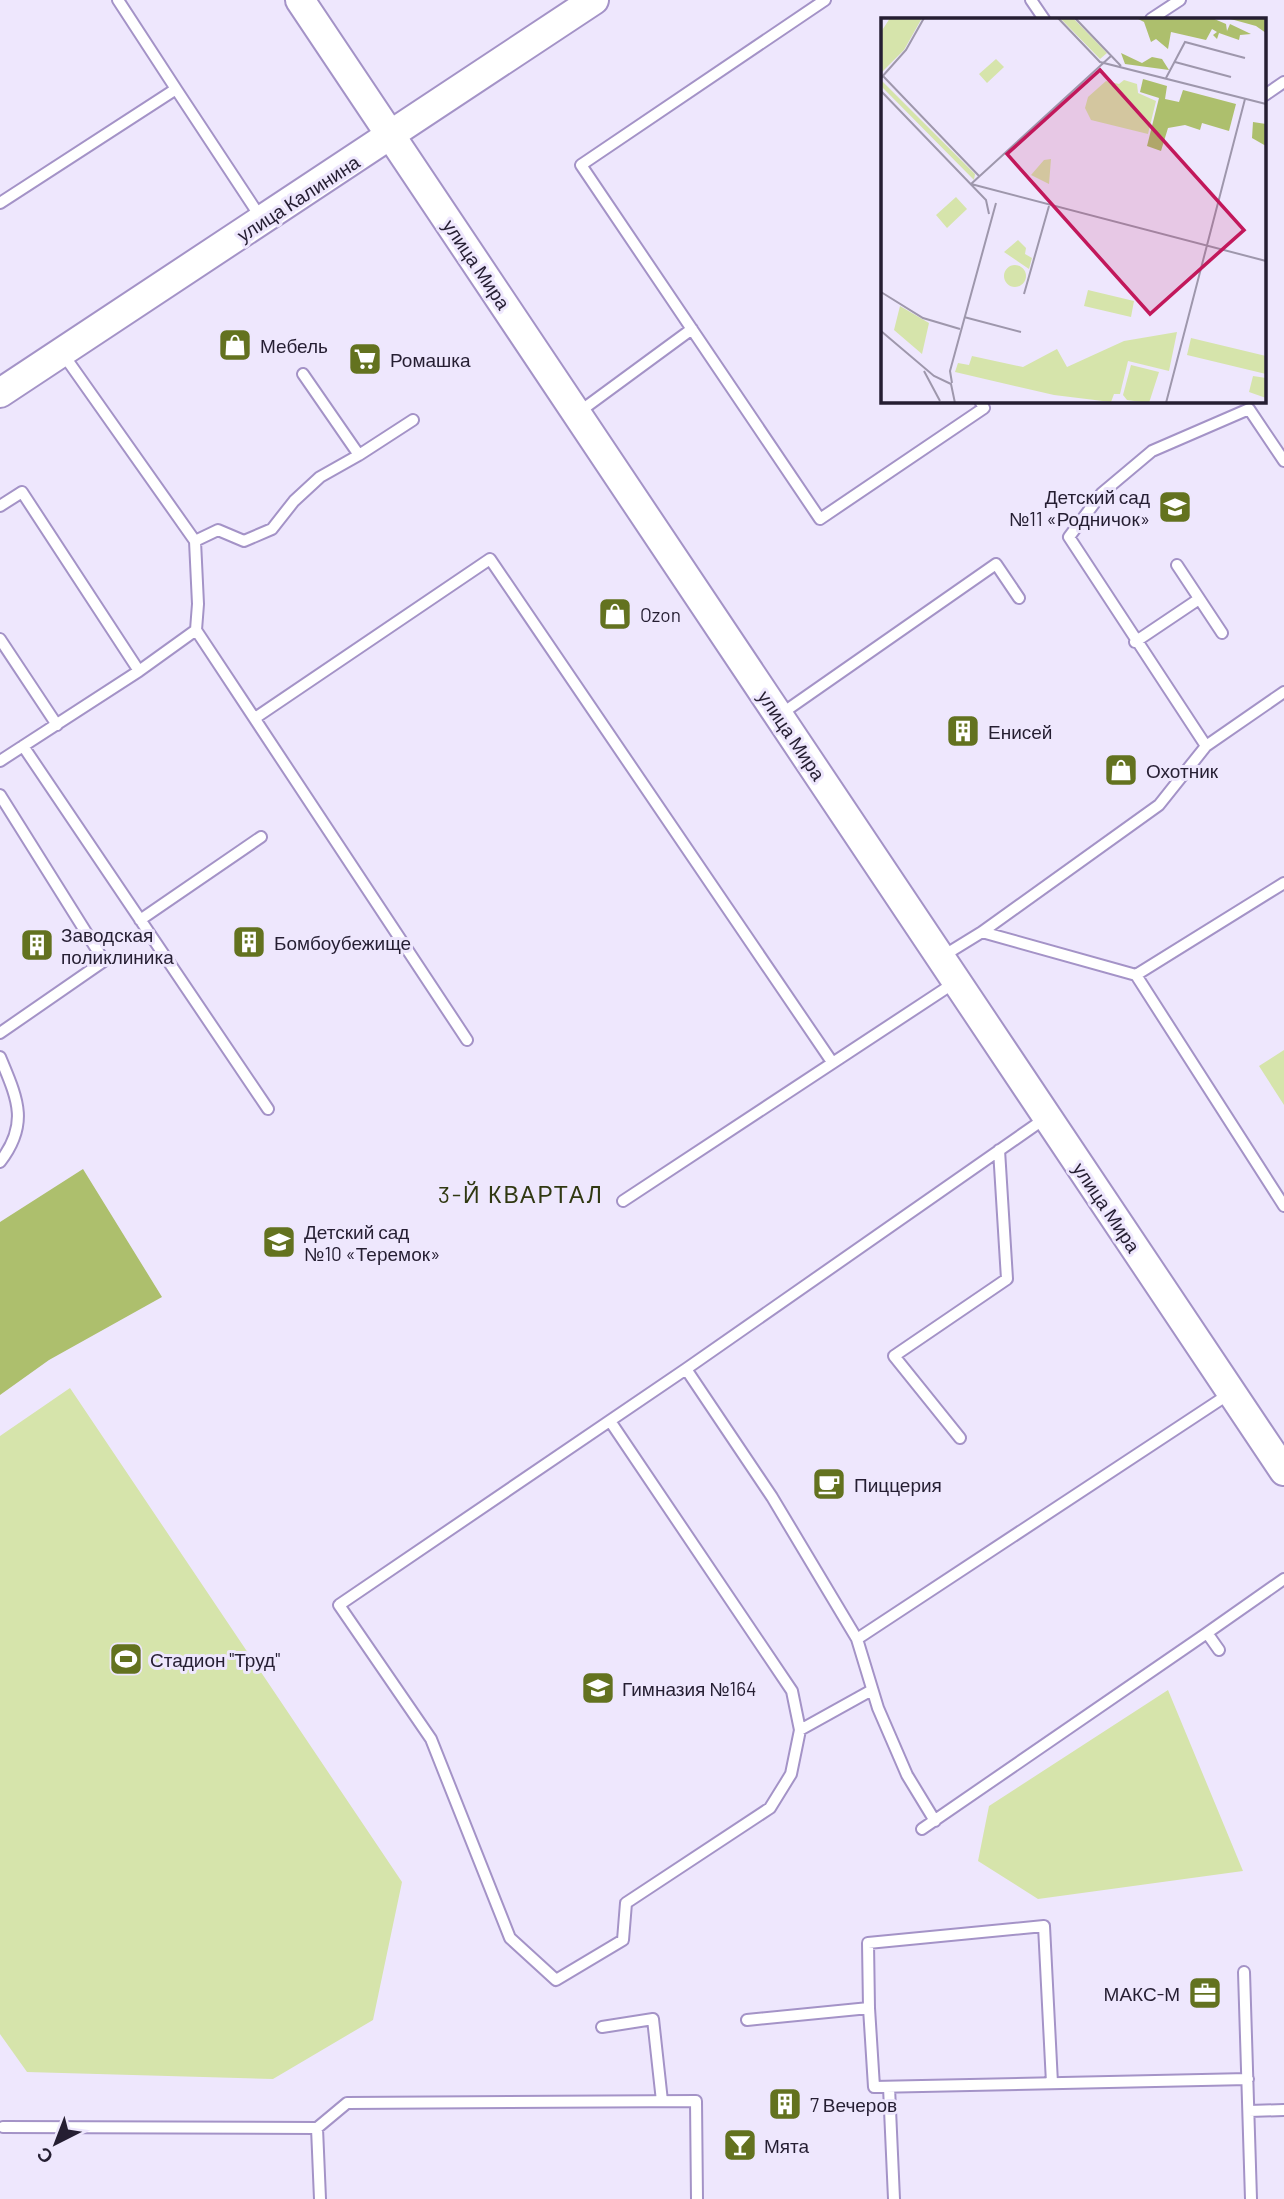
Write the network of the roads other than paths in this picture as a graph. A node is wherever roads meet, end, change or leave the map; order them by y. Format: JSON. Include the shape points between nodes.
{"nodes":[{"id":1,"x":118,"y":0,"type":"edge"},
{"id":2,"x":300,"y":0,"type":"edge"},
{"id":3,"x":594,"y":0,"type":"edge"},
{"id":4,"x":825,"y":0,"type":"edge"},
{"id":5,"x":1031,"y":0,"type":"edge"},
{"id":6,"x":1180,"y":0,"type":"edge"},
{"id":7,"x":1043,"y":18,"type":"edge"},
{"id":8,"x":1153,"y":18,"type":"edge"},
{"id":9,"x":1284,"y":82,"type":"edge"},
{"id":10,"x":176,"y":89,"type":"junction"},
{"id":11,"x":1266,"y":94,"type":"edge"},
{"id":12,"x":390,"y":135,"type":"junction"},
{"id":13,"x":0,"y":203,"type":"edge"},
{"id":14,"x":263,"y":221,"type":"junction"},
{"id":15,"x":692,"y":329,"type":"junction"},
{"id":16,"x":62,"y":352,"type":"junction"},
{"id":17,"x":303,"y":374,"type":"dead end"},
{"id":18,"x":0,"y":393,"type":"edge"},
{"id":19,"x":981,"y":402,"type":"edge"},
{"id":20,"x":577,"y":414,"type":"junction"},
{"id":21,"x":413,"y":420,"type":"dead end"},
{"id":22,"x":359,"y":454,"type":"junction"},
{"id":23,"x":1284,"y":461,"type":"edge"},
{"id":24,"x":0,"y":506,"type":"edge"},
{"id":25,"x":195,"y":541,"type":"junction"},
{"id":26,"x":1177,"y":565,"type":"dead end"},
{"id":27,"x":1019,"y":598,"type":"dead end"},
{"id":28,"x":1199,"y":599,"type":"junction"},
{"id":29,"x":196,"y":631,"type":"junction"},
{"id":30,"x":1222,"y":633,"type":"dead end"},
{"id":31,"x":0,"y":639,"type":"edge"},
{"id":32,"x":1135,"y":642,"type":"junction"},
{"id":33,"x":139,"y":671,"type":"junction"},
{"id":34,"x":1284,"y":692,"type":"edge"},
{"id":35,"x":779,"y":715,"type":"junction"},
{"id":36,"x":255,"y":718,"type":"junction"},
{"id":37,"x":57,"y":724,"type":"junction"},
{"id":38,"x":23,"y":746,"type":"junction"},
{"id":39,"x":1206,"y":746,"type":"junction"},
{"id":40,"x":0,"y":761,"type":"edge"},
{"id":41,"x":0,"y":795,"type":"edge"},
{"id":42,"x":261,"y":837,"type":"dead end"},
{"id":43,"x":1284,"y":883,"type":"edge"},
{"id":44,"x":141,"y":920,"type":"junction"},
{"id":45,"x":982,"y":932,"type":"junction"},
{"id":46,"x":941,"y":958,"type":"junction"},
{"id":47,"x":1136,"y":975,"type":"junction"},
{"id":48,"x":957,"y":982,"type":"junction"},
{"id":49,"x":0,"y":1033,"type":"edge"},
{"id":50,"x":467,"y":1040,"type":"dead end"},
{"id":51,"x":0,"y":1057,"type":"edge"},
{"id":52,"x":832,"y":1062,"type":"junction"},
{"id":53,"x":268,"y":1109,"type":"dead end"},
{"id":54,"x":1047,"y":1117,"type":"junction"},
{"id":55,"x":999,"y":1150,"type":"junction"},
{"id":56,"x":0,"y":1162,"type":"edge"},
{"id":57,"x":624,"y":1201,"type":"dead end"},
{"id":58,"x":1284,"y":1206,"type":"edge"},
{"id":59,"x":686,"y":1369,"type":"junction"},
{"id":60,"x":1232,"y":1392,"type":"junction"},
{"id":61,"x":610,"y":1421,"type":"junction"},
{"id":62,"x":960,"y":1438,"type":"dead end"},
{"id":63,"x":1284,"y":1471,"type":"edge"},
{"id":64,"x":1284,"y":1579,"type":"edge"},
{"id":65,"x":1207,"y":1633,"type":"junction"},
{"id":66,"x":857,"y":1639,"type":"junction"},
{"id":67,"x":1219,"y":1650,"type":"dead end"},
{"id":68,"x":872,"y":1690,"type":"junction"},
{"id":69,"x":800,"y":1730,"type":"junction"},
{"id":70,"x":934,"y":1821,"type":"junction"},
{"id":71,"x":922,"y":1829,"type":"dead end"},
{"id":72,"x":1244,"y":1972,"type":"dead end"},
{"id":73,"x":869,"y":2008,"type":"junction"},
{"id":74,"x":747,"y":2020,"type":"dead end"},
{"id":75,"x":602,"y":2027,"type":"dead end"},
{"id":76,"x":1248,"y":2079,"type":"junction"},
{"id":77,"x":1052,"y":2083,"type":"junction"},
{"id":78,"x":889,"y":2087,"type":"junction"},
{"id":79,"x":662,"y":2101,"type":"junction"},
{"id":80,"x":1284,"y":2110,"type":"edge"},
{"id":81,"x":1249,"y":2111,"type":"junction"},
{"id":82,"x":3,"y":2127,"type":"dead end"},
{"id":83,"x":317,"y":2128,"type":"junction"},
{"id":84,"x":320,"y":2199,"type":"edge"},
{"id":85,"x":697,"y":2199,"type":"edge"},
{"id":86,"x":894,"y":2199,"type":"edge"},
{"id":87,"x":1251,"y":2199,"type":"edge"}],
"edges":[{"from":1,"to":10,"type":"lane"},
{"from":2,"to":12,"type":"street","name":"улица Мира"},
{"from":3,"to":12,"type":"street","name":"улица Калинина"},
{"from":4,"to":15,"type":"lane","via":[[581,165]]},
{"from":5,"to":7,"type":"lane"},
{"from":6,"to":8,"type":"lane"},
{"from":9,"to":11,"type":"lane"},
{"from":10,"to":13,"type":"lane"},
{"from":10,"to":14,"type":"lane"},
{"from":12,"to":14,"type":"street","name":"улица Калинина"},
{"from":12,"to":20,"type":"street","name":"улица Мира"},
{"from":14,"to":16,"type":"street","name":"улица Калинина"},
{"from":15,"to":19,"type":"lane","via":[[820,519],[984,408]]},
{"from":15,"to":20,"type":"lane"},
{"from":16,"to":18,"type":"street","name":"улица Калинина"},
{"from":16,"to":25,"type":"lane"},
{"from":17,"to":22,"type":"lane"},
{"from":20,"to":35,"type":"street","name":"улица Мира"},
{"from":21,"to":22,"type":"lane"},
{"from":22,"to":25,"type":"lane","via":[[320,477],[272,529],[243,541],[218,530]]},
{"from":23,"to":32,"type":"lane","via":[[1249,409],[1152,451],[1102,493],[1069,537]]},
{"from":24,"to":33,"type":"lane","via":[[22,492]]},
{"from":25,"to":29,"type":"lane"},
{"from":26,"to":28,"type":"lane"},
{"from":27,"to":35,"type":"lane","via":[[996,564]]},
{"from":28,"to":30,"type":"lane"},
{"from":28,"to":32,"type":"lane"},
{"from":29,"to":33,"type":"lane"},
{"from":29,"to":36,"type":"lane"},
{"from":31,"to":37,"type":"lane"},
{"from":32,"to":39,"type":"lane"},
{"from":33,"to":37,"type":"lane"},
{"from":34,"to":39,"type":"lane"},
{"from":35,"to":46,"type":"street","name":"улица Мира"},
{"from":36,"to":50,"type":"lane"},
{"from":36,"to":52,"type":"lane","via":[[490,559]]},
{"from":37,"to":38,"type":"lane"},
{"from":38,"to":40,"type":"lane"},
{"from":38,"to":44,"type":"lane"},
{"from":39,"to":45,"type":"lane","via":[[1159,805]]},
{"from":41,"to":49,"type":"lane","via":[[104,961]]},
{"from":42,"to":44,"type":"lane"},
{"from":43,"to":47,"type":"lane"},
{"from":44,"to":53,"type":"lane"},
{"from":45,"to":46,"type":"lane"},
{"from":45,"to":47,"type":"lane"},
{"from":46,"to":48,"type":"street","name":"улица Мира"},
{"from":47,"to":58,"type":"lane"},
{"from":48,"to":52,"type":"lane"},
{"from":48,"to":54,"type":"street","name":"улица Мира"},
{"from":51,"to":56,"type":"lane","via":[[19,1103],[13,1145]]},
{"from":52,"to":57,"type":"lane"},
{"from":54,"to":55,"type":"lane"},
{"from":54,"to":60,"type":"street","name":"улица Мира"},
{"from":55,"to":59,"type":"lane"},
{"from":55,"to":62,"type":"lane","via":[[1007,1279],[894,1356]]},
{"from":59,"to":61,"type":"lane"},
{"from":59,"to":66,"type":"lane","via":[[772,1497]]},
{"from":60,"to":63,"type":"street","name":"улица Мира"},
{"from":60,"to":66,"type":"lane"},
{"from":61,"to":69,"type":"lane","via":[[792,1691]]},
{"from":61,"to":69,"type":"lane","via":[[339,1605],[431,1739],[510,1938],[556,1980],[623,1940],[626,1903],[770,1808],[790,1774]]},
{"from":64,"to":65,"type":"lane"},
{"from":65,"to":67,"type":"lane"},
{"from":65,"to":70,"type":"lane"},
{"from":66,"to":68,"type":"lane"},
{"from":68,"to":69,"type":"lane"},
{"from":68,"to":70,"type":"lane","via":[[907,1775]]},
{"from":70,"to":71,"type":"lane"},
{"from":72,"to":76,"type":"lane"},
{"from":73,"to":74,"type":"lane"},
{"from":73,"to":77,"type":"lane","via":[[868,1943],[1044,1926]]},
{"from":73,"to":78,"type":"lane","via":[[874,2088]]},
{"from":75,"to":79,"type":"lane","via":[[653,2019]]},
{"from":76,"to":77,"type":"lane"},
{"from":76,"to":81,"type":"lane"},
{"from":77,"to":78,"type":"lane"},
{"from":78,"to":86,"type":"lane"},
{"from":79,"to":83,"type":"lane","via":[[347,2103]]},
{"from":79,"to":85,"type":"lane","via":[[696,2101]]},
{"from":80,"to":81,"type":"lane"},
{"from":81,"to":87,"type":"lane"},
{"from":82,"to":83,"type":"lane"},
{"from":83,"to":84,"type":"lane"}]}
